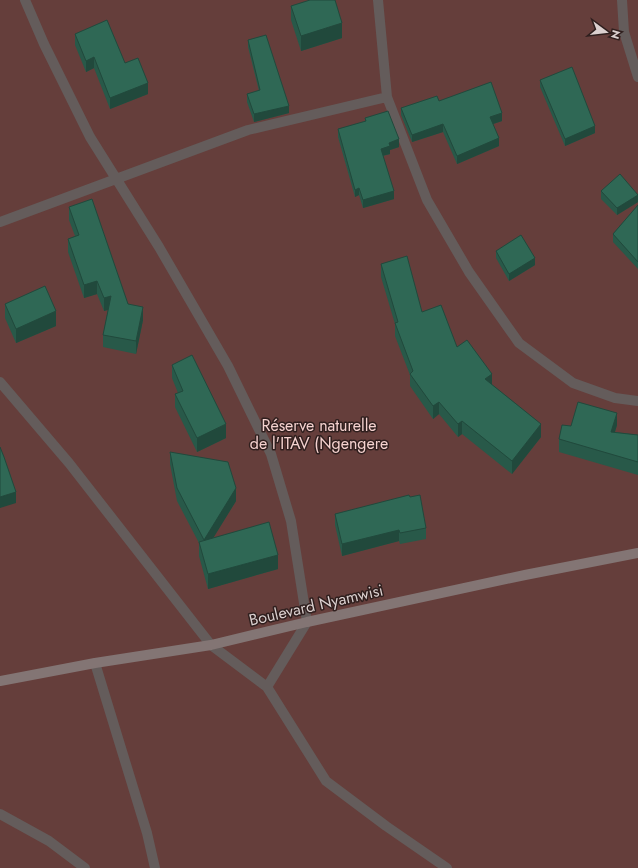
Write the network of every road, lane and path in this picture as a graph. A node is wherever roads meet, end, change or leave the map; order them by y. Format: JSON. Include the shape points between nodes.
{"nodes":[{"id":1,"x":25,"y":0,"type":"edge"},
{"id":2,"x":378,"y":0,"type":"edge"},
{"id":3,"x":622,"y":0,"type":"edge"},
{"id":4,"x":638,"y":77,"type":"edge"},
{"id":5,"x":388,"y":97,"type":"junction"},
{"id":6,"x":116,"y":178,"type":"junction"},
{"id":7,"x":0,"y":222,"type":"edge"},
{"id":8,"x":0,"y":382,"type":"edge"},
{"id":9,"x":638,"y":401,"type":"edge"},
{"id":10,"x":638,"y":553,"type":"edge"},
{"id":11,"x":307,"y":622,"type":"junction"},
{"id":12,"x":211,"y":645,"type":"junction"},
{"id":13,"x":95,"y":662,"type":"junction"},
{"id":14,"x":0,"y":681,"type":"edge"},
{"id":15,"x":267,"y":687,"type":"junction"},
{"id":16,"x":0,"y":814,"type":"edge"},
{"id":17,"x":85,"y":868,"type":"edge"},
{"id":18,"x":155,"y":868,"type":"edge"},
{"id":19,"x":447,"y":868,"type":"edge"}],
"edges":[{"from":1,"to":6,"type":"street","via":[[90,137]]},
{"from":2,"to":5,"type":"street"},
{"from":3,"to":4,"type":"street","via":[[624,32]]},
{"from":5,"to":6,"type":"street","via":[[248,130]]},
{"from":5,"to":9,"type":"street","via":[[427,200],[469,272],[520,343],[573,383],[615,398]]},
{"from":6,"to":7,"type":"street"},
{"from":6,"to":11,"type":"street","via":[[228,366],[271,454],[291,521]]},
{"from":8,"to":12,"type":"street","via":[[69,463]]},
{"from":10,"to":11,"type":"main road","name":"Boulevard Nyamwisi"},
{"from":11,"to":12,"type":"main road","name":"Boulevard Nyamwisi"},
{"from":11,"to":15,"type":"street"},
{"from":12,"to":13,"type":"main road","name":"Boulevard Nyamwisi"},
{"from":12,"to":15,"type":"street"},
{"from":13,"to":14,"type":"main road","name":"Boulevard Nyamwisi"},
{"from":13,"to":18,"type":"street","via":[[147,833]]},
{"from":15,"to":19,"type":"street","via":[[326,781]]},
{"from":16,"to":17,"type":"street","via":[[49,841]]}]}
